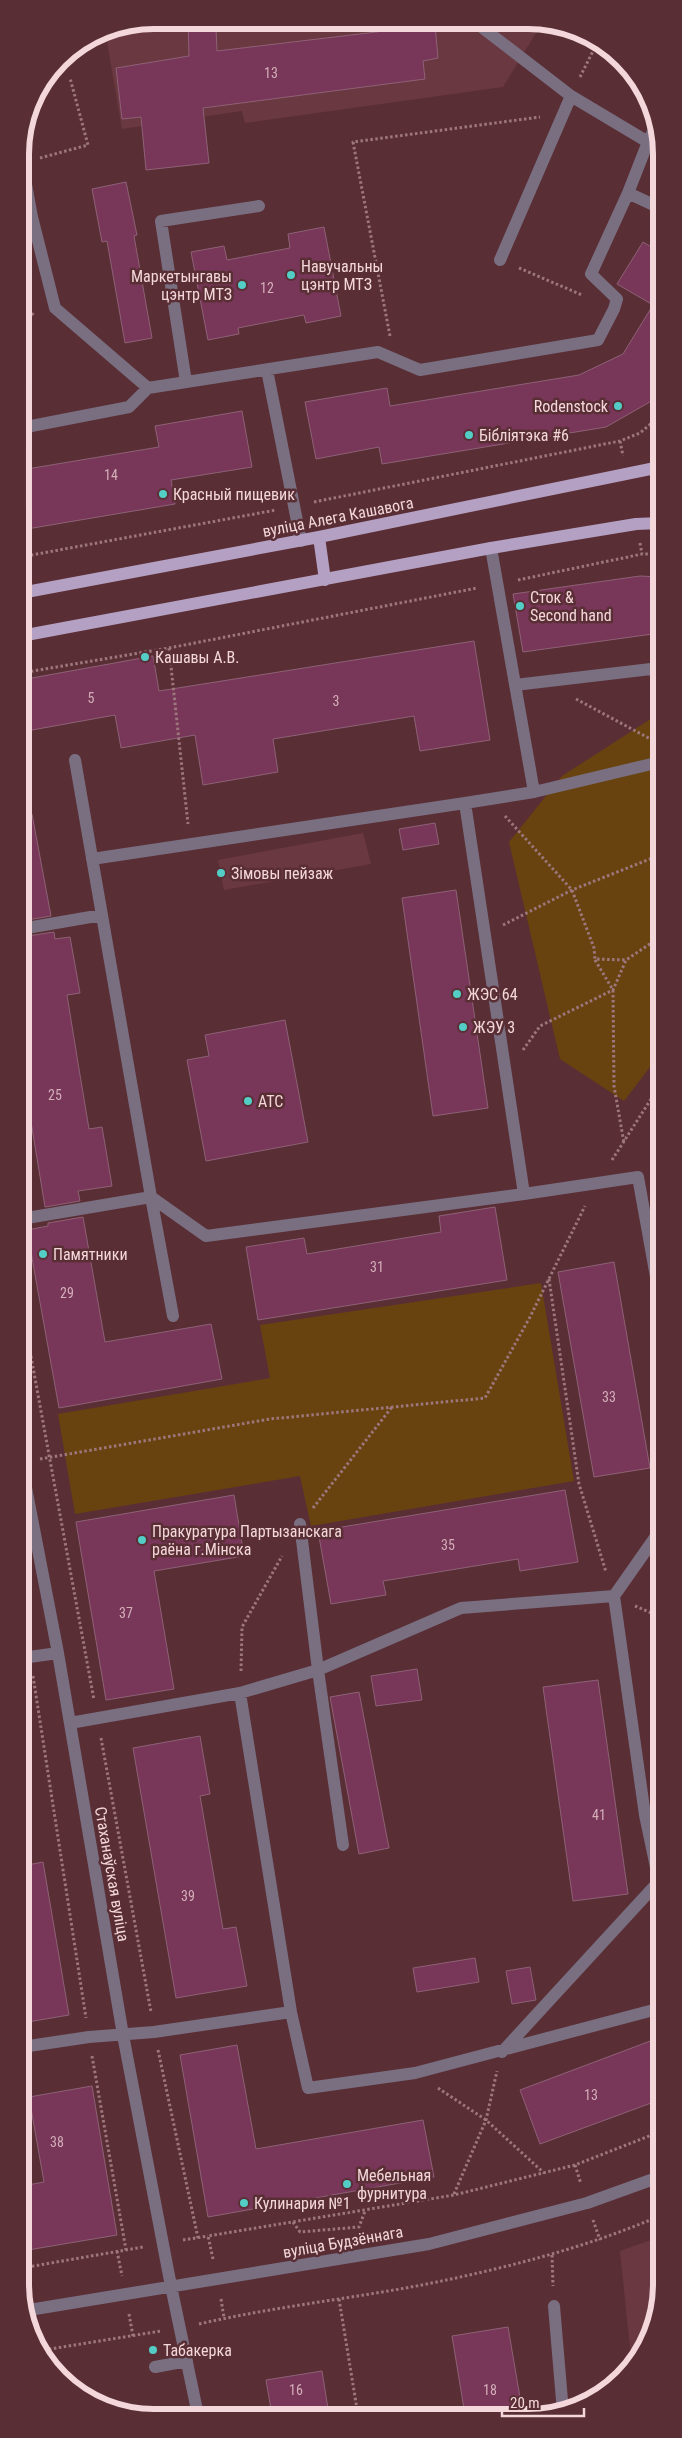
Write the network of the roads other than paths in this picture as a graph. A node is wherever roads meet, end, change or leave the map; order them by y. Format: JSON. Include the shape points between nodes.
{"nodes":[{"id":1,"x":484,"y":29,"type":"edge"},
{"id":2,"x":571,"y":96,"type":"junction"},
{"id":3,"x":652,"y":134,"type":"edge"},
{"id":4,"x":648,"y":142,"type":"junction"},
{"id":5,"x":628,"y":193,"type":"junction"},
{"id":6,"x":29,"y":202,"type":"edge"},
{"id":7,"x":653,"y":205,"type":"edge"},
{"id":8,"x":259,"y":206,"type":"dead end"},
{"id":9,"x":500,"y":260,"type":"road end"},
{"id":10,"x":267,"y":370,"type":"junction"},
{"id":11,"x":186,"y":382,"type":"junction"},
{"id":12,"x":148,"y":388,"type":"junction"},
{"id":13,"x":29,"y":426,"type":"edge"},
{"id":14,"x":653,"y":469,"type":"edge"},
{"id":15,"x":653,"y":523,"type":"edge"},
{"id":16,"x":319,"y":537,"type":"junction"},
{"id":17,"x":301,"y":541,"type":"junction"},
{"id":18,"x":491,"y":548,"type":"junction"},
{"id":19,"x":325,"y":580,"type":"junction"},
{"id":20,"x":29,"y":592,"type":"edge"},
{"id":21,"x":29,"y":635,"type":"edge"},
{"id":22,"x":653,"y":670,"type":"edge"},
{"id":23,"x":515,"y":686,"type":"junction"},
{"id":24,"x":75,"y":760,"type":"dead end"},
{"id":25,"x":653,"y":764,"type":"edge"},
{"id":26,"x":534,"y":792,"type":"junction"},
{"id":27,"x":465,"y":803,"type":"junction"},
{"id":28,"x":92,"y":859,"type":"junction"},
{"id":29,"x":102,"y":915,"type":"junction"},
{"id":30,"x":29,"y":928,"type":"edge"},
{"id":31,"x":524,"y":1194,"type":"junction"},
{"id":32,"x":151,"y":1197,"type":"junction"},
{"id":33,"x":29,"y":1218,"type":"edge"},
{"id":34,"x":653,"y":1260,"type":"edge"},
{"id":35,"x":174,"y":1316,"type":"dead end"},
{"id":36,"x":29,"y":1504,"type":"edge"},
{"id":37,"x":300,"y":1524,"type":"road end"},
{"id":38,"x":653,"y":1543,"type":"edge"},
{"id":39,"x":614,"y":1596,"type":"junction"},
{"id":40,"x":58,"y":1653,"type":"junction"},
{"id":41,"x":29,"y":1658,"type":"edge"},
{"id":42,"x":318,"y":1670,"type":"junction"},
{"id":43,"x":240,"y":1693,"type":"junction"},
{"id":44,"x":70,"y":1723,"type":"junction"},
{"id":45,"x":343,"y":1845,"type":"dead end"},
{"id":46,"x":653,"y":1852,"type":"edge"},
{"id":47,"x":653,"y":1891,"type":"edge"},
{"id":48,"x":653,"y":2010,"type":"edge"},
{"id":49,"x":291,"y":2012,"type":"junction"},
{"id":50,"x":123,"y":2035,"type":"junction"},
{"id":51,"x":29,"y":2046,"type":"edge"},
{"id":52,"x":502,"y":2052,"type":"junction"},
{"id":53,"x":653,"y":2179,"type":"edge"},
{"id":54,"x":171,"y":2286,"type":"junction"},
{"id":55,"x":554,"y":2306,"type":"road end"},
{"id":56,"x":31,"y":2310,"type":"edge"},
{"id":57,"x":188,"y":2361,"type":"junction"},
{"id":58,"x":155,"y":2366,"type":"dead end"},
{"id":59,"x":562,"y":2405,"type":"edge"},
{"id":60,"x":197,"y":2409,"type":"edge"}],
"edges":[{"from":1,"to":2,"type":"street"},
{"from":2,"to":4,"type":"street"},
{"from":2,"to":9,"type":"street"},
{"from":3,"to":4,"type":"street"},
{"from":4,"to":5,"type":"street"},
{"from":5,"to":7,"type":"street"},
{"from":5,"to":10,"type":"street","via":[[591,274],[617,300],[598,340],[420,370],[378,352]]},
{"from":6,"to":12,"type":"street","via":[[55,308]]},
{"from":8,"to":11,"type":"street","via":[[161,222]]},
{"from":10,"to":11,"type":"street"},
{"from":10,"to":17,"type":"street"},
{"from":11,"to":12,"type":"street"},
{"from":12,"to":13,"type":"street","via":[[129,407]]},
{"from":14,"to":16,"type":"main road","name":"вуліца Алега Кашавога"},
{"from":15,"to":18,"type":"main road"},
{"from":16,"to":17,"type":"main road","name":"вуліца Алега Кашавога"},
{"from":16,"to":19,"type":"main road"},
{"from":17,"to":20,"type":"main road","name":"вуліца Алега Кашавога"},
{"from":18,"to":19,"type":"main road"},
{"from":18,"to":23,"type":"street"},
{"from":19,"to":21,"type":"main road"},
{"from":22,"to":23,"type":"street"},
{"from":23,"to":26,"type":"street"},
{"from":24,"to":28,"type":"street"},
{"from":25,"to":26,"type":"street"},
{"from":26,"to":27,"type":"street"},
{"from":27,"to":28,"type":"street"},
{"from":27,"to":31,"type":"street"},
{"from":28,"to":29,"type":"street"},
{"from":29,"to":30,"type":"street"},
{"from":29,"to":32,"type":"street"},
{"from":31,"to":32,"type":"street","via":[[206,1236]]},
{"from":31,"to":34,"type":"street","via":[[638,1176]]},
{"from":32,"to":33,"type":"street"},
{"from":32,"to":35,"type":"street"},
{"from":36,"to":40,"type":"street","name":"Стаханаўская вуліца"},
{"from":37,"to":42,"type":"street"},
{"from":38,"to":39,"type":"street"},
{"from":39,"to":42,"type":"street","via":[[460,1608]]},
{"from":39,"to":46,"type":"street"},
{"from":40,"to":41,"type":"street"},
{"from":40,"to":44,"type":"street","name":"Стаханаўская вуліца"},
{"from":42,"to":43,"type":"street"},
{"from":42,"to":45,"type":"street"},
{"from":43,"to":44,"type":"street"},
{"from":43,"to":49,"type":"street"},
{"from":44,"to":50,"type":"street","name":"Стаханаўская вуліца"},
{"from":47,"to":52,"type":"street"},
{"from":48,"to":52,"type":"street"},
{"from":49,"to":50,"type":"street"},
{"from":49,"to":52,"type":"street","via":[[308,2088],[415,2073]]},
{"from":50,"to":51,"type":"street"},
{"from":50,"to":54,"type":"street","name":"Стаханаўская вуліца"},
{"from":53,"to":54,"type":"street","name":"вуліца Будзённага","via":[[587,2203],[428,2244]]},
{"from":54,"to":56,"type":"street","name":"вуліца Будзённага"},
{"from":54,"to":57,"type":"street","name":"Стаханаўская вуліца"},
{"from":55,"to":59,"type":"street"},
{"from":57,"to":58,"type":"street"},
{"from":57,"to":60,"type":"street","name":"Стаханаўская вуліца"}]}
